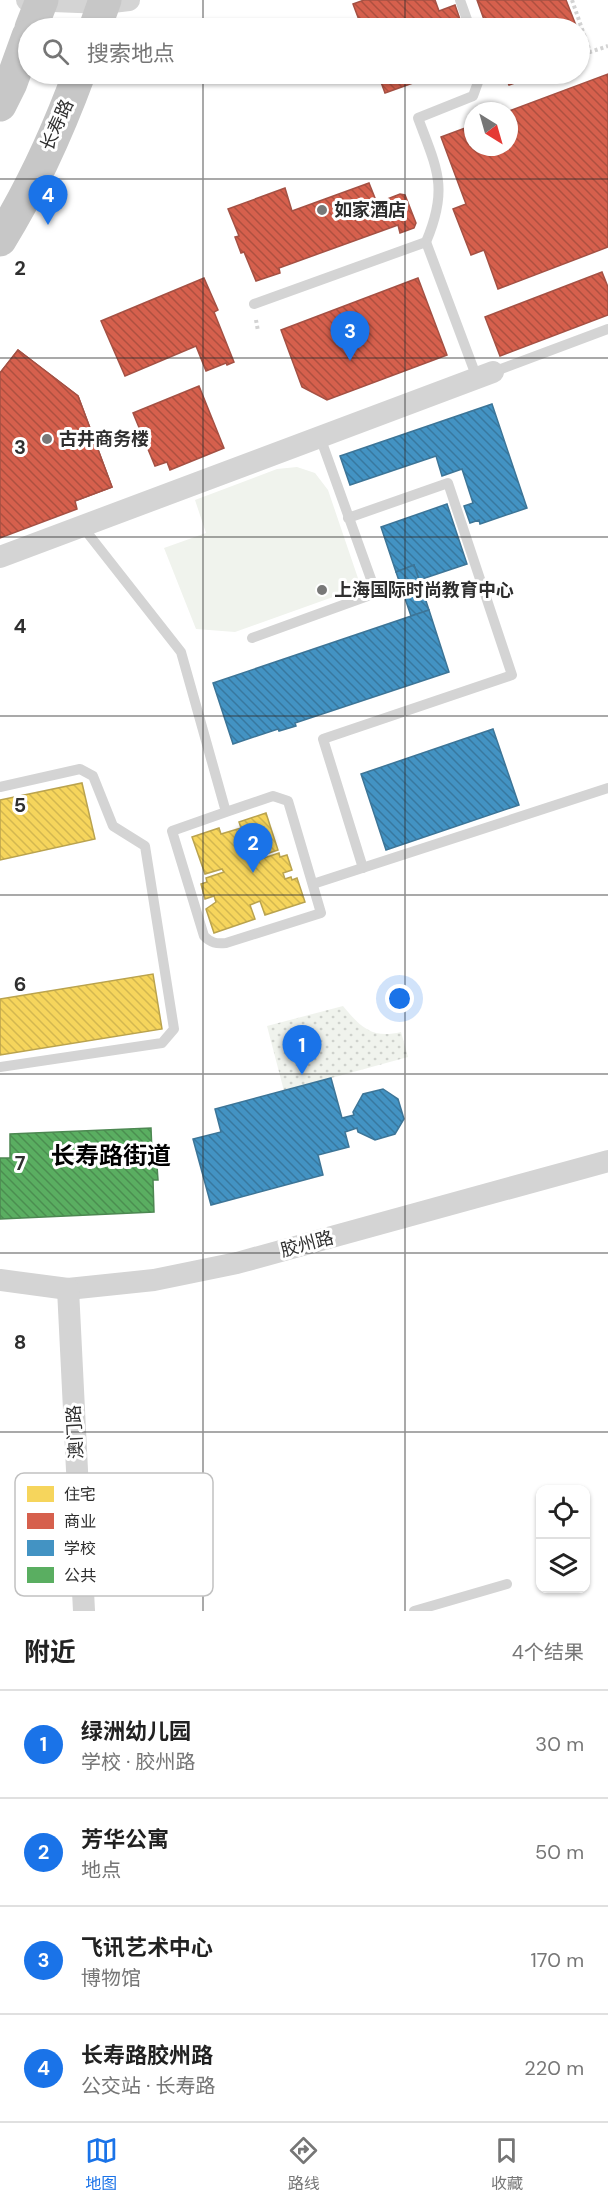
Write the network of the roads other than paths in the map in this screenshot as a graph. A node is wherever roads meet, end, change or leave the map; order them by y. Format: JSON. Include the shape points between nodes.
{"nodes":[{"id":1,"x":460,"y":0,"type":"edge"},
{"id":2,"x":35,"y":8,"type":"edge"},
{"id":3,"x":108,"y":8,"type":"edge"},
{"id":4,"x":466,"y":18,"type":"edge"},
{"id":5,"x":18,"y":64,"type":"edge"},
{"id":6,"x":75,"y":84,"type":"edge"},
{"id":7,"x":477,"y":84,"type":"edge"},
{"id":8,"x":0,"y":105,"type":"edge"},
{"id":9,"x":0,"y":240,"type":"edge"},
{"id":10,"x":426,"y":242,"type":"junction"},
{"id":11,"x":254,"y":304,"type":"dead end"},
{"id":12,"x":608,"y":329,"type":"edge"},
{"id":13,"x":485,"y":375,"type":"junction"},
{"id":14,"x":320,"y":437,"type":"junction"},
{"id":15,"x":348,"y":518,"type":"junction"},
{"id":16,"x":82,"y":526,"type":"junction"},
{"id":17,"x":0,"y":557,"type":"edge"},
{"id":18,"x":252,"y":638,"type":"dead end"},
{"id":19,"x":0,"y":787,"type":"edge"},
{"id":20,"x":608,"y":788,"type":"edge"},
{"id":21,"x":226,"y":812,"type":"junction"},
{"id":22,"x":363,"y":868,"type":"junction"},
{"id":23,"x":313,"y":884,"type":"junction"},
{"id":24,"x":0,"y":1067,"type":"edge"},
{"id":25,"x":608,"y":1161,"type":"edge"},
{"id":26,"x":0,"y":1280,"type":"edge"},
{"id":27,"x":68,"y":1288,"type":"junction"},
{"id":28,"x":77,"y":1473,"type":"edge"},
{"id":29,"x":507,"y":1584,"type":"dead end"},
{"id":30,"x":83,"y":1596,"type":"edge"},
{"id":31,"x":84,"y":1611,"type":"edge"},
{"id":32,"x":414,"y":1611,"type":"edge"}],
"edges":[{"from":1,"to":4,"type":"lane"},
{"from":2,"to":3,"type":"street"},
{"from":5,"to":8,"type":"main road"},
{"from":6,"to":9,"type":"main road","name":"长寿路"},
{"from":7,"to":10,"type":"lane","via":[[473,96],[418,118],[439,175],[439,202]]},
{"from":10,"to":11,"type":"lane"},
{"from":10,"to":13,"type":"lane"},
{"from":12,"to":13,"type":"lane"},
{"from":13,"to":14,"type":"street"},
{"from":14,"to":15,"type":"lane"},
{"from":14,"to":16,"type":"street"},
{"from":15,"to":18,"type":"lane","via":[[376,593]]},
{"from":15,"to":22,"type":"lane","via":[[448,483],[512,675],[323,739]]},
{"from":16,"to":17,"type":"street"},
{"from":16,"to":21,"type":"lane","via":[[181,652]]},
{"from":19,"to":24,"type":"lane","via":[[80,769],[93,776],[113,826],[145,846],[174,1029],[162,1043]]},
{"from":20,"to":22,"type":"lane"},
{"from":21,"to":23,"type":"lane","via":[[273,796],[288,801]]},
{"from":21,"to":23,"type":"lane","via":[[172,831],[204,936],[209,941],[226,944],[321,913]]},
{"from":22,"to":23,"type":"lane"},
{"from":25,"to":27,"type":"street","name":"胶州路","via":[[237,1263],[154,1280]]},
{"from":26,"to":27,"type":"street","name":"胶州路"},
{"from":27,"to":28,"type":"street","name":"澳门路"},
{"from":29,"to":32,"type":"lane"},
{"from":30,"to":31,"type":"street","name":"澳门路"}]}
